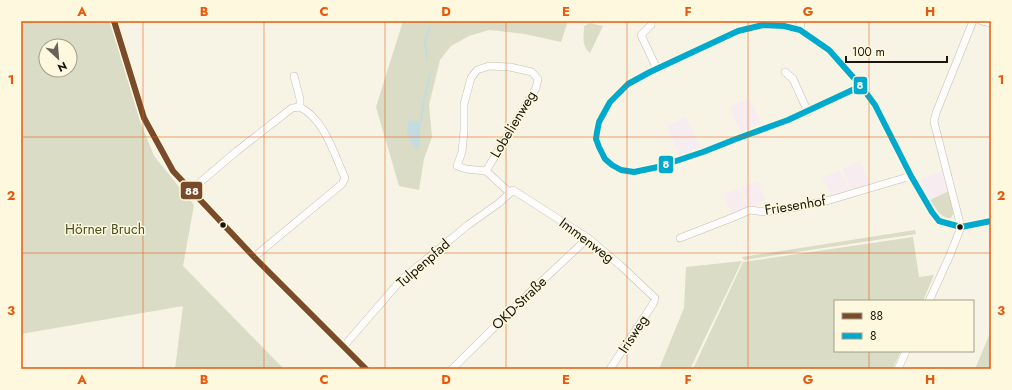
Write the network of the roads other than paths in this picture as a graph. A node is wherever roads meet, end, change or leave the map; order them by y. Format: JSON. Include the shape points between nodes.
{"nodes":[{"id":1,"x":114,"y":21,"type":"edge"},
{"id":2,"x":799,"y":21,"type":"edge"},
{"id":3,"x":973,"y":21,"type":"edge"},
{"id":4,"x":982,"y":21,"type":"edge"},
{"id":5,"x":762,"y":23,"type":"edge"},
{"id":6,"x":991,"y":24,"type":"edge"},
{"id":7,"x":651,"y":25,"type":"dead end"},
{"id":8,"x":800,"y":30,"type":"junction"},
{"id":9,"x":657,"y":69,"type":"junction"},
{"id":10,"x":785,"y":72,"type":"dead end"},
{"id":11,"x":294,"y":76,"type":"dead end"},
{"id":12,"x":861,"y":86,"type":"junction"},
{"id":13,"x":300,"y":107,"type":"junction"},
{"id":14,"x":808,"y":112,"type":"junction"},
{"id":15,"x":486,"y":171,"type":"junction"},
{"id":16,"x":912,"y":176,"type":"junction"},
{"id":17,"x":191,"y":190,"type":"junction"},
{"id":18,"x":511,"y":191,"type":"junction"},
{"id":19,"x":991,"y":221,"type":"edge"},
{"id":20,"x":961,"y":227,"type":"junction"},
{"id":21,"x":588,"y":238,"type":"junction"},
{"id":22,"x":680,"y":238,"type":"dead end"},
{"id":23,"x":254,"y":257,"type":"junction"},
{"id":24,"x":655,"y":298,"type":"joint"},
{"id":25,"x":928,"y":300,"type":"edge"},
{"id":26,"x":344,"y":346,"type":"junction"},
{"id":27,"x":906,"y":352,"type":"edge"},
{"id":28,"x":366,"y":369,"type":"edge"},
{"id":29,"x":452,"y":369,"type":"edge"},
{"id":30,"x":610,"y":369,"type":"edge"},
{"id":31,"x":898,"y":369,"type":"edge"}],
"edges":[{"from":1,"to":17,"type":"street","via":[[144,118],[173,171]]},
{"from":2,"to":8,"type":"street"},
{"from":3,"to":20,"type":"street","via":[[934,122]]},
{"from":4,"to":6,"type":"street"},
{"from":5,"to":8,"type":"street"},
{"from":5,"to":9,"type":"street"},
{"from":7,"to":9,"type":"street","via":[[641,35]]},
{"from":8,"to":12,"type":"street","via":[[829,50]]},
{"from":9,"to":14,"type":"street","via":[[621,90],[610,102],[599,122],[596,139],[599,147],[605,158],[621,170],[634,172],[658,167]]},
{"from":10,"to":14,"type":"street","via":[[792,79]]},
{"from":11,"to":13,"type":"street"},
{"from":12,"to":14,"type":"street"},
{"from":12,"to":16,"type":"street","via":[[875,105]]},
{"from":13,"to":17,"type":"street","via":[[292,108]]},
{"from":13,"to":23,"type":"street","via":[[308,111],[324,130],[345,178],[342,184]]},
{"from":15,"to":15,"type":"street","name":"Lobelienweg","via":[[457,166],[462,152],[464,104],[471,78],[478,70],[489,66],[532,72],[538,80],[536,88]]},
{"from":15,"to":18,"type":"street","name":"Lobelienweg"},
{"from":16,"to":20,"type":"street","via":[[939,221]]},
{"from":16,"to":22,"type":"street","name":"Friesenhof","via":[[823,202],[765,212],[750,210]]},
{"from":17,"to":23,"type":"street"},
{"from":18,"to":21,"type":"street","name":"Immenweg"},
{"from":18,"to":26,"type":"street","name":"Tulpenpfad","via":[[401,280]]},
{"from":19,"to":20,"type":"street"},
{"from":20,"to":25,"type":"street"},
{"from":21,"to":24,"type":"street","name":"Immenweg"},
{"from":21,"to":29,"type":"street","name":"OKD-Straße"},
{"from":23,"to":26,"type":"street"},
{"from":24,"to":30,"type":"street","name":"Irisweg"},
{"from":26,"to":28,"type":"street"},
{"from":27,"to":31,"type":"street"}]}
